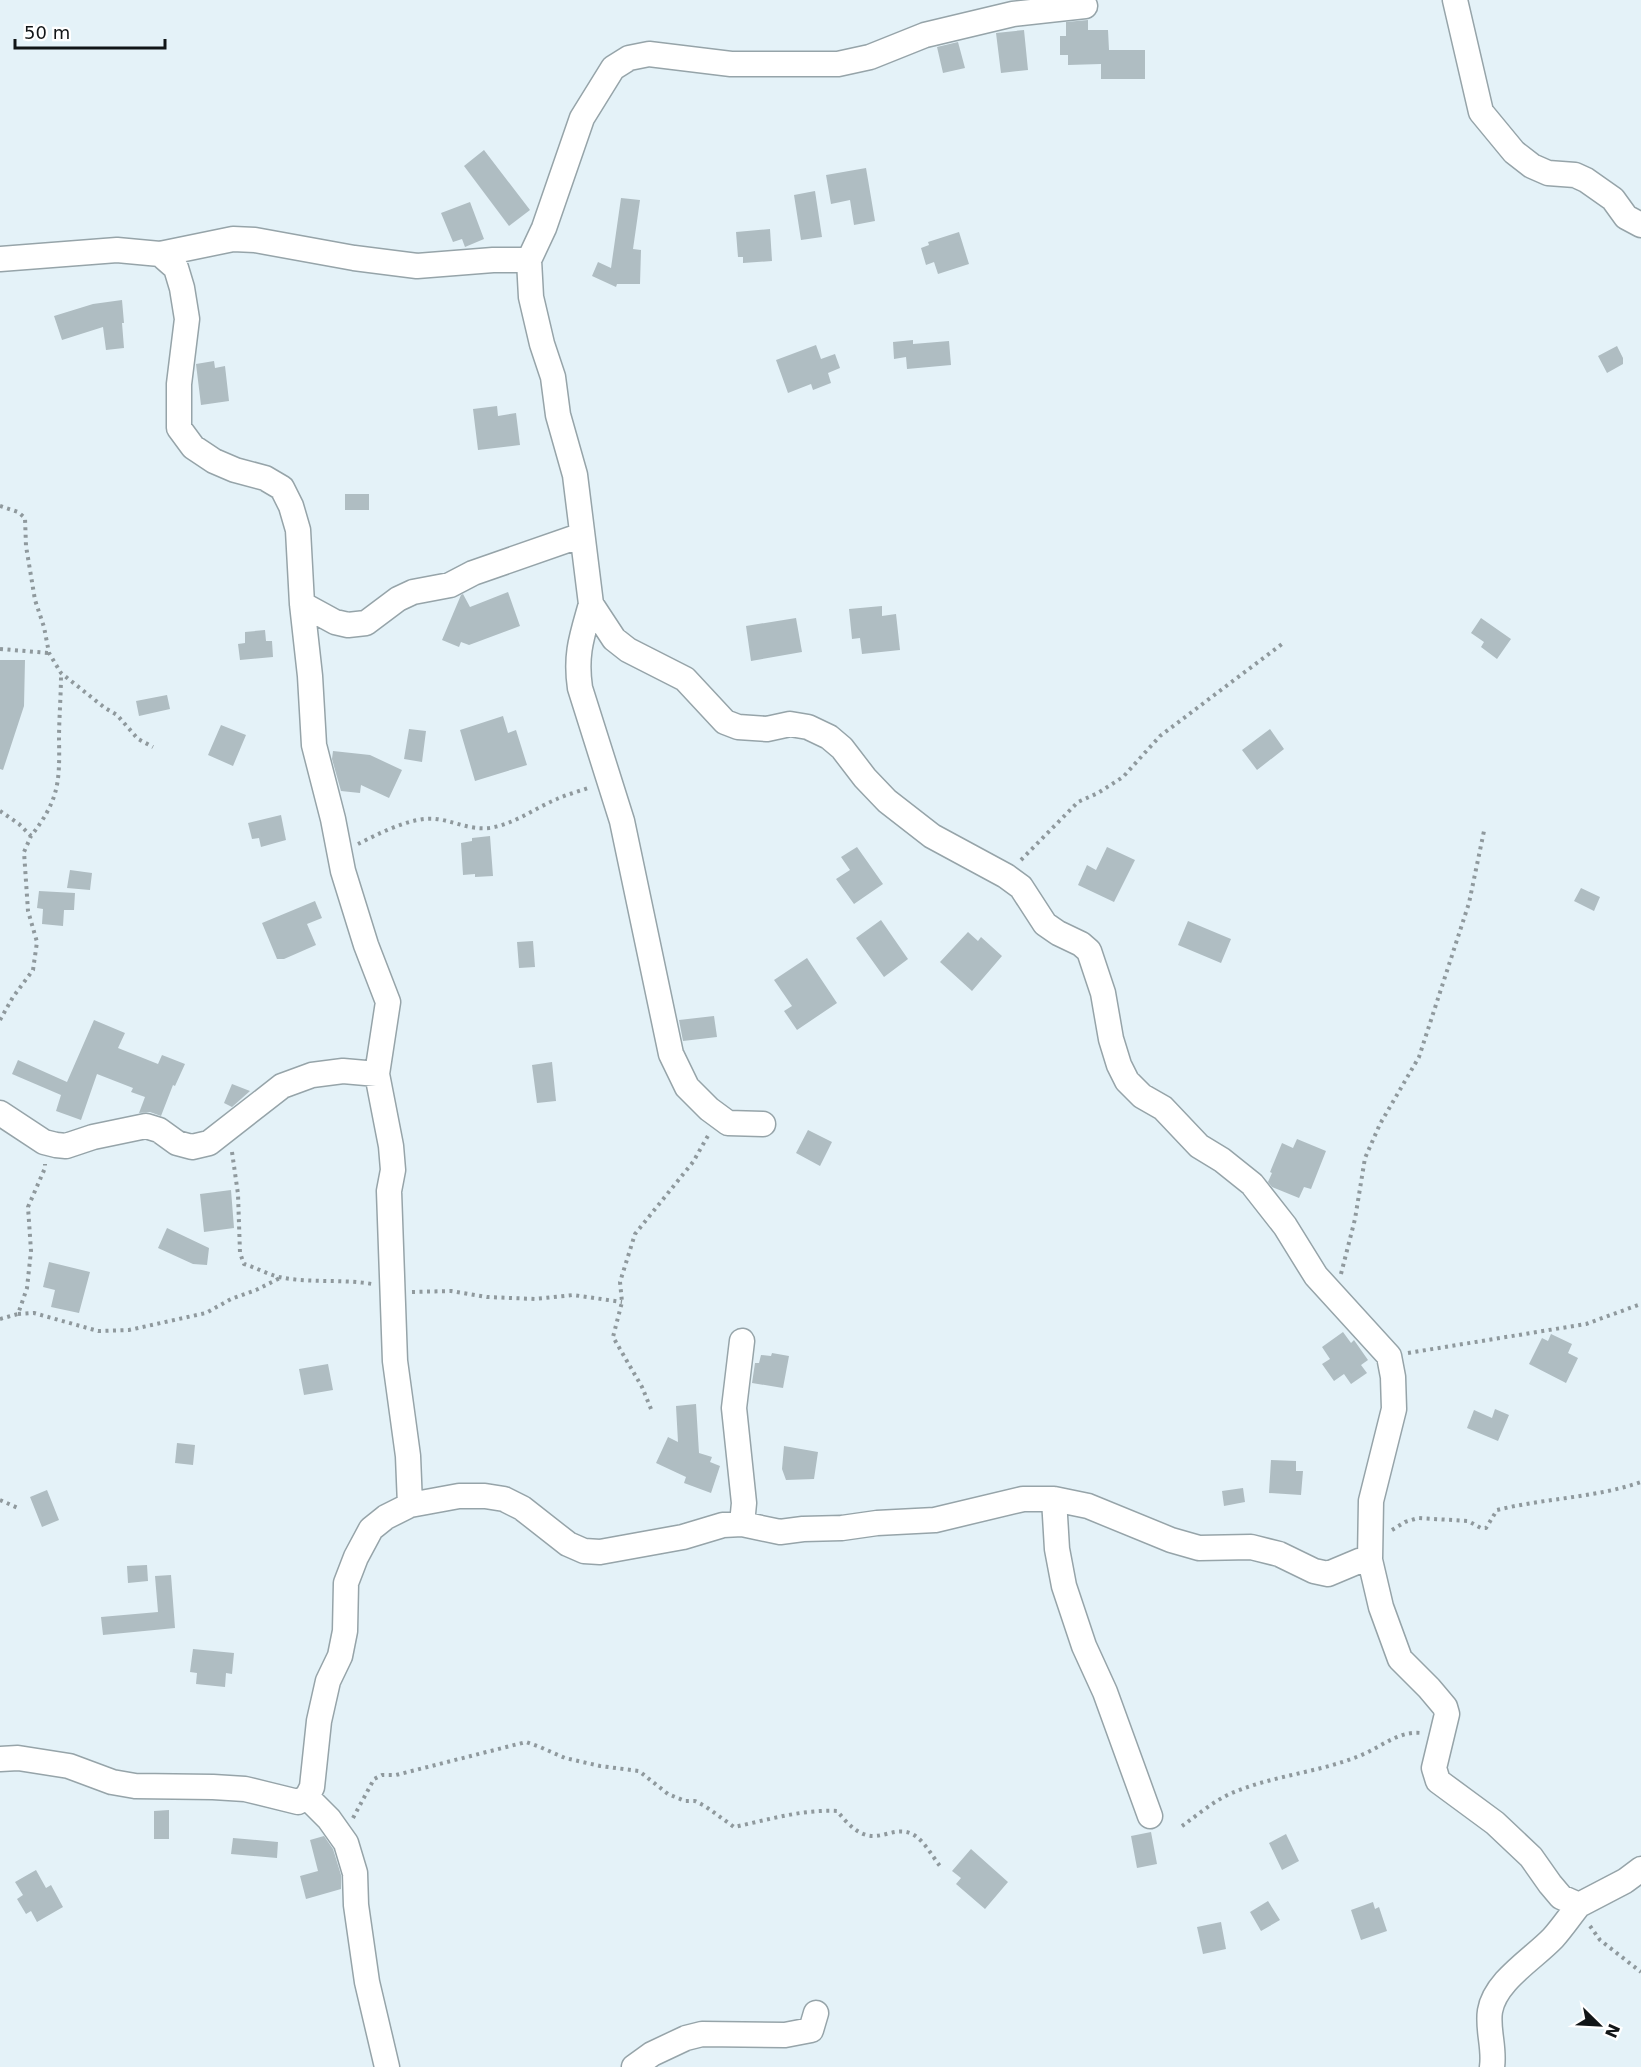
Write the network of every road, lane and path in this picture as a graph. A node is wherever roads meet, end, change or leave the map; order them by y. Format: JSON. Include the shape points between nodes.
{"nodes":[{"id":1,"x":1455,"y":0,"type":"edge"},
{"id":2,"x":1086,"y":6,"type":"dead end"},
{"id":3,"x":1641,"y":225,"type":"edge"},
{"id":4,"x":160,"y":254,"type":"junction"},
{"id":5,"x":0,"y":259,"type":"edge"},
{"id":6,"x":529,"y":260,"type":"junction"},
{"id":7,"x":0,"y":506,"type":"edge"},
{"id":8,"x":582,"y":535,"type":"junction"},
{"id":9,"x":302,"y":604,"type":"junction"},
{"id":10,"x":591,"y":604,"type":"junction"},
{"id":11,"x":1282,"y":644,"type":"dead end"},
{"id":12,"x":0,"y":649,"type":"edge"},
{"id":13,"x":50,"y":653,"type":"junction"},
{"id":14,"x":61,"y":673,"type":"junction"},
{"id":15,"x":153,"y":747,"type":"dead end"},
{"id":16,"x":609,"y":781,"type":"junction"},
{"id":17,"x":0,"y":811,"type":"edge"},
{"id":18,"x":1484,"y":831,"type":"dead end"},
{"id":19,"x":31,"y":837,"type":"junction"},
{"id":20,"x":339,"y":852,"type":"junction"},
{"id":21,"x":1006,"y":876,"type":"junction"},
{"id":22,"x":0,"y":1020,"type":"edge"},
{"id":23,"x":377,"y":1074,"type":"junction"},
{"id":24,"x":0,"y":1113,"type":"edge"},
{"id":25,"x":728,"y":1123,"type":"junction"},
{"id":26,"x":763,"y":1124,"type":"dead end"},
{"id":27,"x":230,"y":1127,"type":"junction"},
{"id":28,"x":44,"y":1142,"type":"junction"},
{"id":29,"x":281,"y":1277,"type":"junction"},
{"id":30,"x":393,"y":1287,"type":"junction"},
{"id":31,"x":1335,"y":1298,"type":"junction"},
{"id":32,"x":622,"y":1302,"type":"junction"},
{"id":33,"x":1641,"y":1304,"type":"edge"},
{"id":34,"x":18,"y":1314,"type":"junction"},
{"id":35,"x":0,"y":1319,"type":"edge"},
{"id":36,"x":742,"y":1341,"type":"dead end"},
{"id":37,"x":1389,"y":1356,"type":"junction"},
{"id":38,"x":651,"y":1409,"type":"dead end"},
{"id":39,"x":1641,"y":1482,"type":"edge"},
{"id":40,"x":1054,"y":1499,"type":"junction"},
{"id":41,"x":0,"y":1500,"type":"edge"},
{"id":42,"x":410,"y":1505,"type":"junction"},
{"id":43,"x":18,"y":1508,"type":"dead end"},
{"id":44,"x":742,"y":1524,"type":"junction"},
{"id":45,"x":1369,"y":1552,"type":"junction"},
{"id":46,"x":1439,"y":1750,"type":"junction"},
{"id":47,"x":0,"y":1759,"type":"edge"},
{"id":48,"x":307,"y":1797,"type":"junction"},
{"id":49,"x":1150,"y":1816,"type":"dead end"},
{"id":50,"x":1182,"y":1826,"type":"dead end"},
{"id":51,"x":346,"y":1843,"type":"junction"},
{"id":52,"x":940,"y":1866,"type":"dead end"},
{"id":53,"x":1641,"y":1869,"type":"edge"},
{"id":54,"x":1583,"y":1903,"type":"junction"},
{"id":55,"x":1641,"y":1972,"type":"edge"},
{"id":56,"x":816,"y":2013,"type":"dead end"},
{"id":57,"x":387,"y":2067,"type":"edge"},
{"id":58,"x":634,"y":2067,"type":"edge"},
{"id":59,"x":1492,"y":2067,"type":"edge"}],
"edges":[{"from":1,"to":3,"type":"street","via":[[1481,112],[1514,152],[1548,173],[1586,180],[1613,198],[1626,217]]},
{"from":2,"to":6,"type":"street","via":[[1013,14],[925,34],[870,57],[838,64],[731,64],[650,54],[629,58],[613,68],[582,118]]},
{"from":4,"to":5,"type":"street","via":[[117,250]]},
{"from":4,"to":6,"type":"street","via":[[233,239],[417,266]]},
{"from":4,"to":9,"type":"street","via":[[176,268],[187,319],[179,384],[179,428],[193,447],[214,461],[265,478],[282,488],[298,530]]},
{"from":6,"to":8,"type":"street","via":[[531,297],[575,475]]},
{"from":7,"to":13,"type":"path","via":[[25,518],[35,600]]},
{"from":8,"to":9,"type":"street","via":[[473,573],[450,585],[413,592],[366,623],[335,622]]},
{"from":8,"to":10,"type":"street"},
{"from":9,"to":20,"type":"street","via":[[314,745]]},
{"from":10,"to":16,"type":"street","via":[[577,666],[580,688]]},
{"from":10,"to":21,"type":"street","via":[[614,639],[627,650],[685,680],[725,722],[738,728],[766,729],[789,724],[808,727],[828,737],[896,808],[932,836]]},
{"from":11,"to":21,"type":"path","via":[[1160,736],[1123,777],[1078,802]]},
{"from":12,"to":13,"type":"path"},
{"from":13,"to":14,"type":"path"},
{"from":14,"to":15,"type":"path"},
{"from":14,"to":19,"type":"path","via":[[57,789],[47,816]]},
{"from":16,"to":20,"type":"path","via":[[490,828],[422,820]]},
{"from":16,"to":25,"type":"street","via":[[622,821],[671,1054],[687,1087]]},
{"from":17,"to":19,"type":"path"},
{"from":18,"to":31,"type":"path","via":[[1469,903],[1419,1057],[1365,1158],[1355,1219]]},
{"from":19,"to":22,"type":"path","via":[[24,852],[28,911],[37,942],[33,970]]},
{"from":20,"to":23,"type":"street","via":[[355,913],[388,1002]]},
{"from":21,"to":31,"type":"street","via":[[1021,887],[1045,924],[1089,951],[1103,993],[1111,1039],[1127,1082],[1163,1108],[1199,1146],[1252,1184]]},
{"from":23,"to":27,"type":"street","via":[[343,1071],[312,1075],[282,1086]]},
{"from":23,"to":30,"type":"street","via":[[393,1170],[388,1191]]},
{"from":24,"to":28,"type":"street"},
{"from":25,"to":26,"type":"street"},
{"from":25,"to":32,"type":"path","via":[[708,1135],[693,1162],[634,1234],[620,1281]]},
{"from":27,"to":28,"type":"street","via":[[208,1143],[192,1147],[146,1126],[66,1146]]},
{"from":27,"to":29,"type":"path","via":[[240,1254],[244,1264]]},
{"from":28,"to":34,"type":"path","via":[[45,1168],[27,1207],[31,1251],[27,1288]]},
{"from":29,"to":30,"type":"path"},
{"from":29,"to":34,"type":"path","via":[[206,1313],[129,1330],[98,1331],[34,1313]]},
{"from":30,"to":32,"type":"path","via":[[409,1292],[451,1291],[535,1299],[573,1295]]},
{"from":30,"to":42,"type":"street","via":[[395,1360],[408,1456]]},
{"from":31,"to":37,"type":"street"},
{"from":32,"to":38,"type":"path","via":[[613,1337]]},
{"from":33,"to":37,"type":"path","via":[[1586,1324]]},
{"from":34,"to":35,"type":"path"},
{"from":36,"to":44,"type":"street","via":[[734,1408],[744,1503]]},
{"from":37,"to":45,"type":"street","via":[[1394,1409],[1371,1501]]},
{"from":39,"to":45,"type":"path","via":[[1597,1494],[1497,1510],[1486,1528],[1468,1521],[1418,1518],[1405,1522]]},
{"from":40,"to":44,"type":"street","via":[[1023,1499],[935,1520],[842,1528],[780,1532]]},
{"from":40,"to":45,"type":"street","via":[[1088,1506],[1199,1548],[1251,1547],[1279,1554],[1321,1573],[1328,1574]]},
{"from":40,"to":49,"type":"street","via":[[1057,1548],[1065,1586],[1084,1647],[1105,1692]]},
{"from":41,"to":43,"type":"path"},
{"from":42,"to":44,"type":"street","via":[[459,1496],[504,1499],[568,1544],[600,1552]]},
{"from":42,"to":48,"type":"street","via":[[371,1529],[346,1583],[345,1631],[321,1711],[312,1787]]},
{"from":45,"to":46,"type":"street","via":[[1381,1607],[1400,1659],[1445,1707]]},
{"from":46,"to":50,"type":"path","via":[[1429,1736],[1420,1732],[1400,1734],[1366,1753],[1326,1768],[1290,1774],[1235,1791]]},
{"from":46,"to":54,"type":"street","via":[[1434,1768],[1438,1781],[1495,1823],[1531,1857],[1561,1897]]},
{"from":47,"to":48,"type":"street","via":[[69,1766],[135,1786],[245,1789],[298,1802]]},
{"from":48,"to":51,"type":"street"},
{"from":51,"to":52,"type":"path","via":[[355,1811],[374,1779],[526,1742],[565,1758],[639,1771],[668,1794],[705,1806],[734,1827],[825,1810],[837,1811],[858,1832],[868,1836],[904,1831],[913,1834]]},
{"from":51,"to":57,"type":"street","via":[[355,1873],[367,1982]]},
{"from":53,"to":54,"type":"street"},
{"from":54,"to":55,"type":"path","via":[[1591,1929],[1600,1940]]},
{"from":54,"to":59,"type":"street","via":[[1498,1991],[1490,2014]]},
{"from":56,"to":58,"type":"street","via":[[812,2030],[785,2035],[702,2034],[652,2054]]}]}
